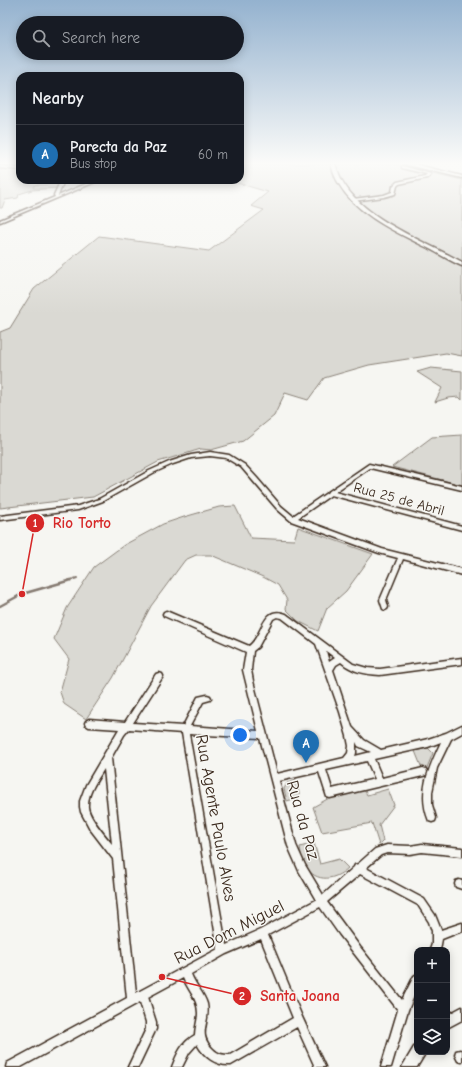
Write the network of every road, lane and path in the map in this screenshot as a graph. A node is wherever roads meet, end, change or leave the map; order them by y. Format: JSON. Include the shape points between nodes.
{"nodes":[{"id":1,"x":15,"y":214,"type":"edge"},
{"id":2,"x":372,"y":214,"type":"edge"},
{"id":3,"x":0,"y":220,"type":"edge"},
{"id":4,"x":462,"y":264,"type":"edge"},
{"id":5,"x":462,"y":488,"type":"edge"},
{"id":6,"x":330,"y":493,"type":"junction"},
{"id":7,"x":0,"y":518,"type":"edge"},
{"id":8,"x":292,"y":519,"type":"junction"},
{"id":9,"x":462,"y":528,"type":"edge"},
{"id":10,"x":401,"y":558,"type":"junction"},
{"id":11,"x":462,"y":572,"type":"edge"},
{"id":12,"x":385,"y":607,"type":"dead end"},
{"id":13,"x":166,"y":614,"type":"dead end"},
{"id":14,"x":319,"y":642,"type":"junction"},
{"id":15,"x":250,"y":650,"type":"junction"},
{"id":16,"x":342,"y":659,"type":"junction"},
{"id":17,"x":462,"y":661,"type":"edge"},
{"id":18,"x":328,"y":670,"type":"junction"},
{"id":19,"x":159,"y":676,"type":"dead end"},
{"id":20,"x":206,"y":698,"type":"dead end"},
{"id":21,"x":89,"y":723,"type":"dead end"},
{"id":22,"x":127,"y":726,"type":"junction"},
{"id":23,"x":348,"y":728,"type":"junction"},
{"id":24,"x":462,"y":729,"type":"edge"},
{"id":25,"x":186,"y":730,"type":"junction"},
{"id":26,"x":263,"y":735,"type":"junction"},
{"id":27,"x":448,"y":736,"type":"junction"},
{"id":28,"x":379,"y":753,"type":"junction"},
{"id":29,"x":369,"y":756,"type":"junction"},
{"id":30,"x":107,"y":757,"type":"junction"},
{"id":31,"x":347,"y":761,"type":"junction"},
{"id":32,"x":321,"y":768,"type":"junction"},
{"id":33,"x":423,"y":772,"type":"dead end"},
{"id":34,"x":276,"y":778,"type":"junction"},
{"id":35,"x":380,"y":782,"type":"junction"},
{"id":36,"x":432,"y":818,"type":"dead end"},
{"id":37,"x":462,"y":852,"type":"edge"},
{"id":38,"x":118,"y":858,"type":"junction"},
{"id":39,"x":358,"y":868,"type":"junction"},
{"id":40,"x":321,"y":902,"type":"junction"},
{"id":41,"x":462,"y":927,"type":"edge"},
{"id":42,"x":263,"y":932,"type":"junction"},
{"id":43,"x":438,"y":936,"type":"junction"},
{"id":44,"x":436,"y":947,"type":"edge"},
{"id":45,"x":223,"y":951,"type":"junction"},
{"id":46,"x":185,"y":971,"type":"junction"},
{"id":47,"x":415,"y":983,"type":"edge"},
{"id":48,"x":142,"y":995,"type":"junction"},
{"id":49,"x":132,"y":1000,"type":"junction"},
{"id":50,"x":403,"y":1009,"type":"junction"},
{"id":51,"x":462,"y":1013,"type":"edge"},
{"id":52,"x":299,"y":1020,"type":"junction"},
{"id":53,"x":450,"y":1020,"type":"edge"},
{"id":54,"x":199,"y":1038,"type":"junction"},
{"id":55,"x":417,"y":1055,"type":"edge"},
{"id":56,"x":10,"y":1067,"type":"edge"},
{"id":57,"x":133,"y":1067,"type":"edge"},
{"id":58,"x":177,"y":1067,"type":"edge"},
{"id":59,"x":320,"y":1067,"type":"edge"},
{"id":60,"x":386,"y":1067,"type":"edge"},
{"id":61,"x":409,"y":1067,"type":"edge"}],
"edges":[{"from":1,"to":3,"type":"street"},
{"from":2,"to":4,"type":"main road"},
{"from":5,"to":6,"type":"street","via":[[369,466]]},
{"from":6,"to":8,"type":"street"},
{"from":6,"to":9,"type":"street","name":"Rua 25 de Abril"},
{"from":7,"to":8,"type":"street","via":[[89,505],[169,463],[189,456],[209,454],[232,459],[243,466]]},
{"from":8,"to":10,"type":"street"},
{"from":10,"to":11,"type":"street"},
{"from":10,"to":12,"type":"street","via":[[383,600]]},
{"from":13,"to":15,"type":"street"},
{"from":14,"to":15,"type":"street","via":[[284,616],[276,614],[270,617],[256,645]]},
{"from":14,"to":16,"type":"street"},
{"from":14,"to":18,"type":"street"},
{"from":15,"to":26,"type":"street","name":"Rua da Paz","via":[[248,670]]},
{"from":16,"to":17,"type":"street","via":[[356,668],[373,672]]},
{"from":16,"to":18,"type":"street","via":[[334,661]]},
{"from":18,"to":23,"type":"street"},
{"from":19,"to":22,"type":"street"},
{"from":20,"to":25,"type":"street","name":"Rua Agente Paulo Alves","via":[[201,699]]},
{"from":21,"to":22,"type":"street"},
{"from":22,"to":25,"type":"street"},
{"from":22,"to":30,"type":"street"},
{"from":23,"to":28,"type":"street","via":[[361,743]]},
{"from":23,"to":31,"type":"street","via":[[352,753]]},
{"from":24,"to":27,"type":"street"},
{"from":25,"to":26,"type":"street"},
{"from":25,"to":45,"type":"street","name":"Rua Agente Paulo Alves"},
{"from":26,"to":34,"type":"street","name":"Rua da Paz"},
{"from":27,"to":28,"type":"street","via":[[428,743]]},
{"from":27,"to":36,"type":"street","via":[[429,781],[428,805]]},
{"from":28,"to":29,"type":"street"},
{"from":29,"to":31,"type":"street"},
{"from":29,"to":35,"type":"street"},
{"from":30,"to":38,"type":"street"},
{"from":30,"to":38,"type":"street","via":[[88,792],[84,807],[85,813],[104,842]]},
{"from":31,"to":32,"type":"street"},
{"from":32,"to":34,"type":"street"},
{"from":32,"to":35,"type":"street","via":[[330,794]]},
{"from":33,"to":35,"type":"street"},
{"from":34,"to":40,"type":"street","name":"Rua da Paz","via":[[292,846],[300,867]]},
{"from":37,"to":39,"type":"street","name":"Rua Dom Miguel","via":[[422,848],[386,849],[378,852]]},
{"from":38,"to":49,"type":"street"},
{"from":39,"to":40,"type":"street","name":"Rua Dom Miguel"},
{"from":39,"to":43,"type":"street","via":[[421,902],[435,925]]},
{"from":40,"to":42,"type":"street","name":"Rua Dom Miguel"},
{"from":40,"to":50,"type":"street","name":"Rua da Paz"},
{"from":41,"to":43,"type":"street"},
{"from":42,"to":45,"type":"street","name":"Rua Dom Miguel"},
{"from":42,"to":52,"type":"street"},
{"from":43,"to":44,"type":"street"},
{"from":45,"to":46,"type":"street","name":"Rua Dom Miguel"},
{"from":46,"to":48,"type":"street","name":"Rua Dom Miguel"},
{"from":46,"to":54,"type":"street","via":[[202,1004],[203,1016]]},
{"from":47,"to":50,"type":"street"},
{"from":48,"to":49,"type":"street","name":"Rua Dom Miguel"},
{"from":48,"to":57,"type":"street","via":[[151,1029]]},
{"from":49,"to":56,"type":"street","name":"Rua Dom Miguel"},
{"from":50,"to":60,"type":"street"},
{"from":51,"to":53,"type":"main road"},
{"from":52,"to":54,"type":"street","via":[[231,1060],[216,1059],[202,1046]]},
{"from":52,"to":59,"type":"street"},
{"from":54,"to":58,"type":"street","via":[[191,1041],[186,1047]]},
{"from":55,"to":61,"type":"main road"}]}
